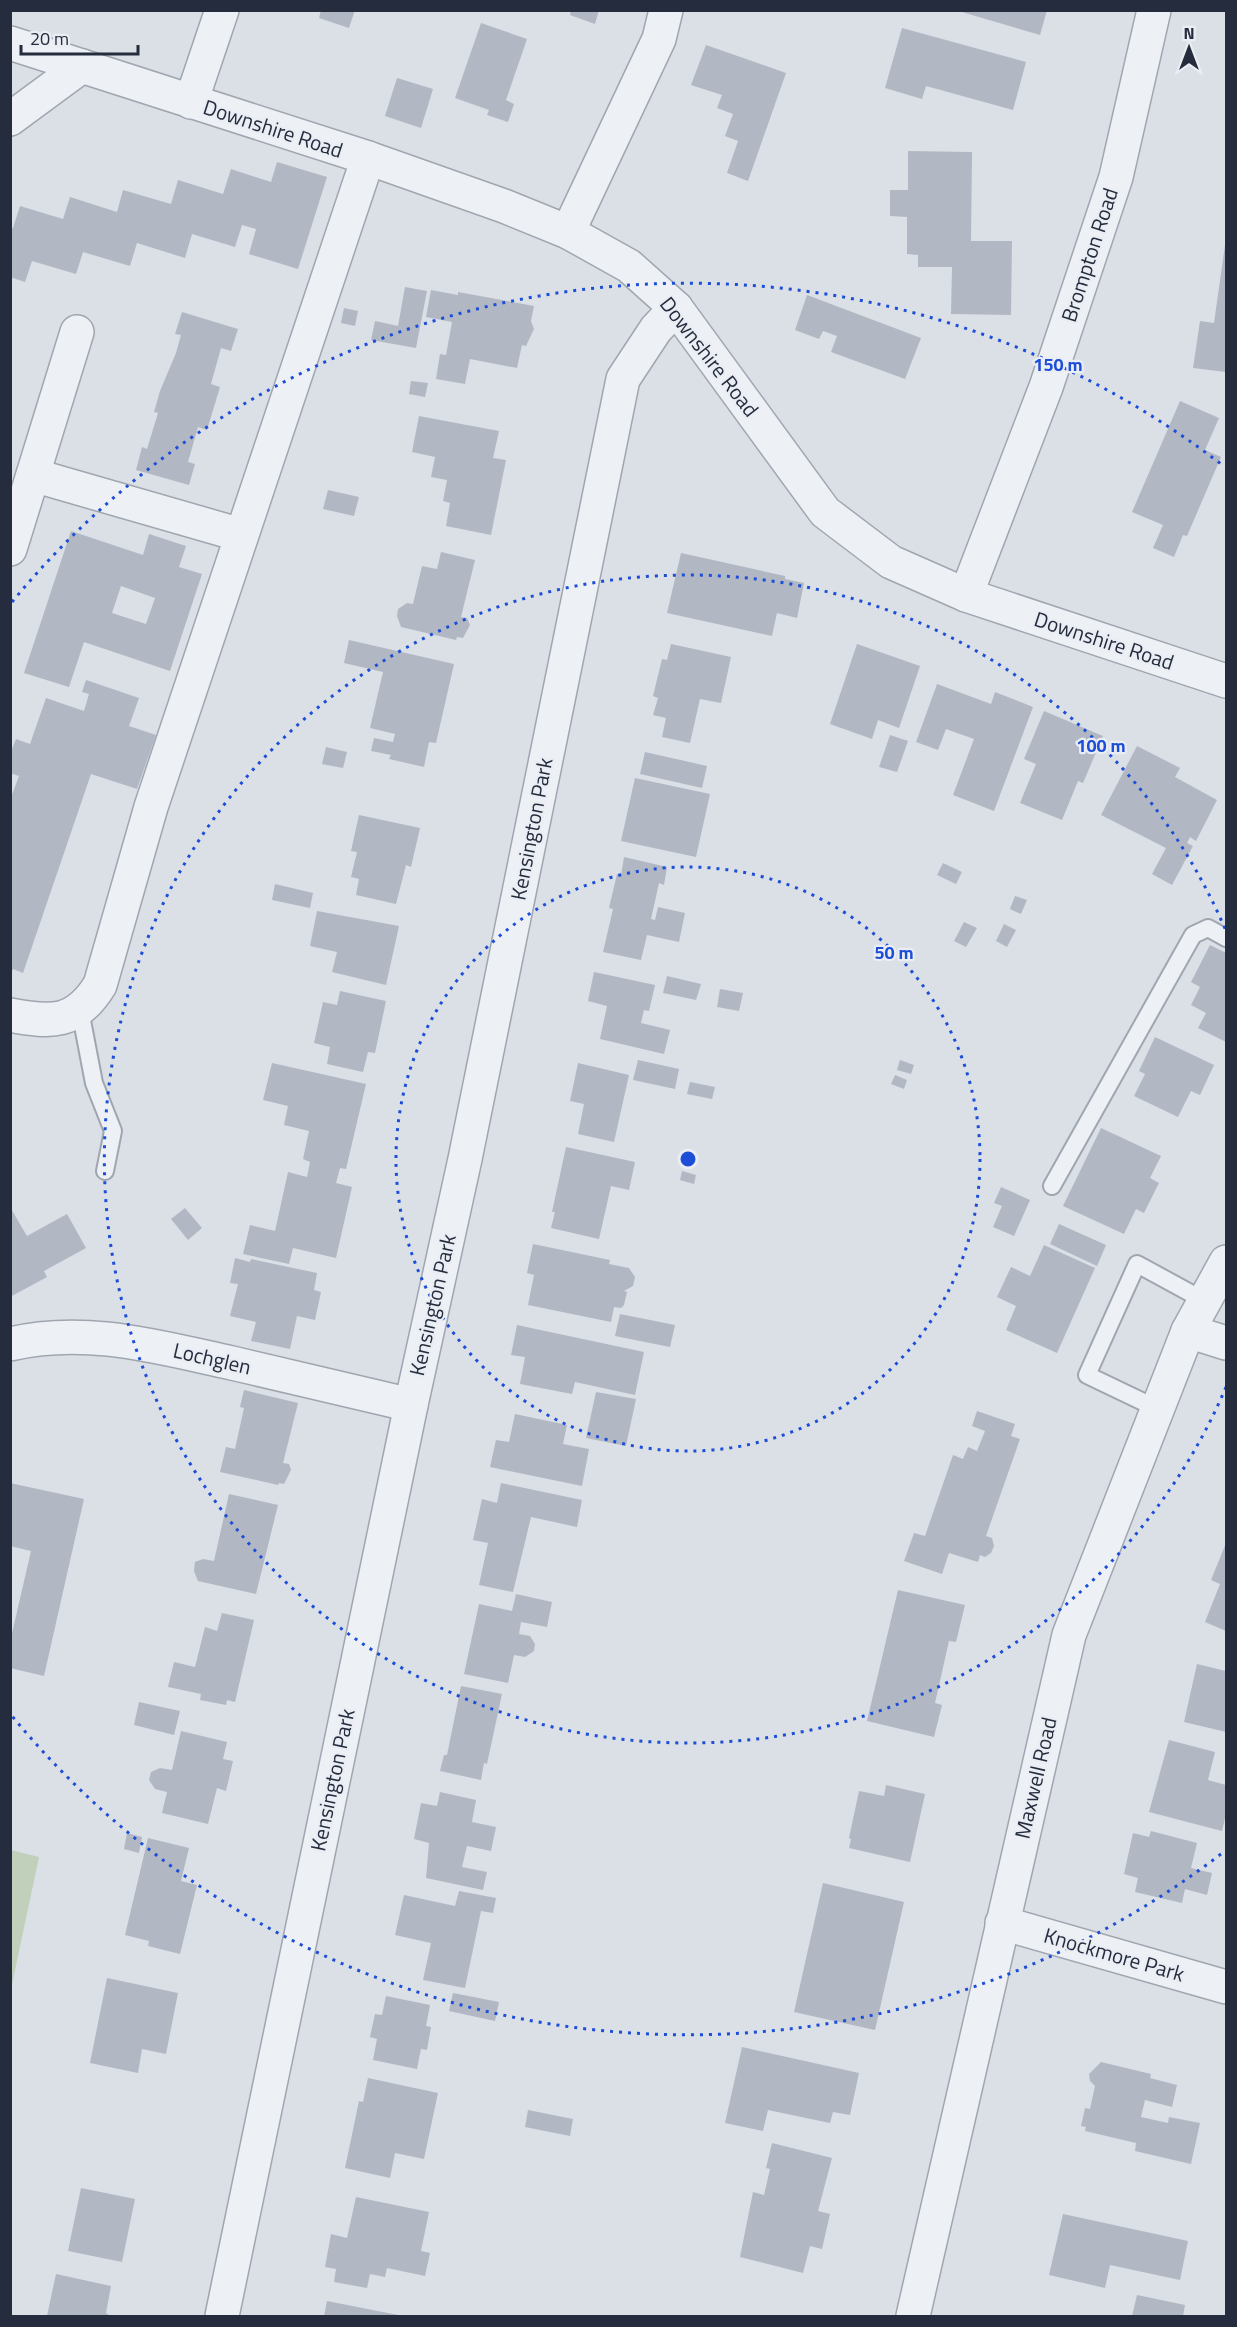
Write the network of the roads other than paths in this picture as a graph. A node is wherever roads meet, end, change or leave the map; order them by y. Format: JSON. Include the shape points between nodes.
{"nodes":[{"id":1,"x":222,"y":10,"type":"edge"},
{"id":2,"x":666,"y":10,"type":"edge"},
{"id":3,"x":1154,"y":10,"type":"edge"},
{"id":4,"x":10,"y":43,"type":"edge"},
{"id":5,"x":82,"y":66,"type":"junction"},
{"id":6,"x":191,"y":102,"type":"junction"},
{"id":7,"x":10,"y":119,"type":"edge"},
{"id":8,"x":368,"y":158,"type":"junction"},
{"id":9,"x":568,"y":232,"type":"junction"},
{"id":10,"x":676,"y":308,"type":"junction"},
{"id":11,"x":77,"y":332,"type":"dead end"},
{"id":12,"x":33,"y":475,"type":"junction"},
{"id":13,"x":241,"y":535,"type":"junction"},
{"id":14,"x":10,"y":549,"type":"edge"},
{"id":15,"x":966,"y":595,"type":"junction"},
{"id":16,"x":1227,"y":681,"type":"edge"},
{"id":17,"x":1227,"y":938,"type":"edge"},
{"id":18,"x":80,"y":1010,"type":"junction"},
{"id":19,"x":10,"y":1016,"type":"edge"},
{"id":20,"x":105,"y":1171,"type":"dead end"},
{"id":21,"x":1052,"y":1186,"type":"dead end"},
{"id":22,"x":1227,"y":1263,"type":"edge"},
{"id":23,"x":1205,"y":1301,"type":"junction"},
{"id":24,"x":1188,"y":1331,"type":"junction"},
{"id":25,"x":1227,"y":1343,"type":"edge"},
{"id":26,"x":10,"y":1344,"type":"edge"},
{"id":27,"x":411,"y":1405,"type":"junction"},
{"id":28,"x":1158,"y":1409,"type":"junction"},
{"id":29,"x":1002,"y":1923,"type":"junction"},
{"id":30,"x":1227,"y":1987,"type":"edge"},
{"id":31,"x":222,"y":2316,"type":"edge"},
{"id":32,"x":914,"y":2316,"type":"edge"}],
"edges":[{"from":1,"to":6,"type":"street"},
{"from":2,"to":9,"type":"street","via":[[659,39]]},
{"from":3,"to":15,"type":"street","name":"Brompton Road","via":[[1116,177],[1046,387]]},
{"from":4,"to":5,"type":"street","name":"Downshire Road"},
{"from":5,"to":6,"type":"street","name":"Downshire Road"},
{"from":5,"to":7,"type":"street"},
{"from":6,"to":8,"type":"street","name":"Downshire Road"},
{"from":8,"to":9,"type":"street","name":"Downshire Road"},
{"from":8,"to":13,"type":"street"},
{"from":9,"to":10,"type":"street","name":"Downshire Road","via":[[629,266]]},
{"from":10,"to":15,"type":"street","name":"Downshire Road","via":[[825,512],[891,562]]},
{"from":10,"to":27,"type":"street","name":"Kensington Park","via":[[656,329],[622,379],[468,1147]]},
{"from":11,"to":12,"type":"street"},
{"from":12,"to":13,"type":"street"},
{"from":12,"to":14,"type":"street"},
{"from":13,"to":18,"type":"street","via":[[151,807],[106,967],[92,999]]},
{"from":15,"to":16,"type":"street","name":"Downshire Road"},
{"from":17,"to":21,"type":"lane","via":[[1208,928],[1193,935]]},
{"from":18,"to":19,"type":"street","via":[[63,1019],[45,1021]]},
{"from":18,"to":20,"type":"lane","via":[[94,1083],[113,1131]]},
{"from":22,"to":23,"type":"street","name":"Maxwell Road"},
{"from":23,"to":24,"type":"street","name":"Maxwell Road"},
{"from":23,"to":28,"type":"lane","via":[[1137,1264],[1087,1375]]},
{"from":24,"to":25,"type":"street"},
{"from":24,"to":28,"type":"street","name":"Maxwell Road"},
{"from":26,"to":27,"type":"street","name":"Lochglen","via":[[71,1336],[134,1342]]},
{"from":27,"to":31,"type":"street","name":"Kensington Park"},
{"from":28,"to":29,"type":"street","name":"Maxwell Road","via":[[1069,1635]]},
{"from":29,"to":30,"type":"street","name":"Knockmore Park"},
{"from":29,"to":32,"type":"street","name":"Maxwell Road"}]}
